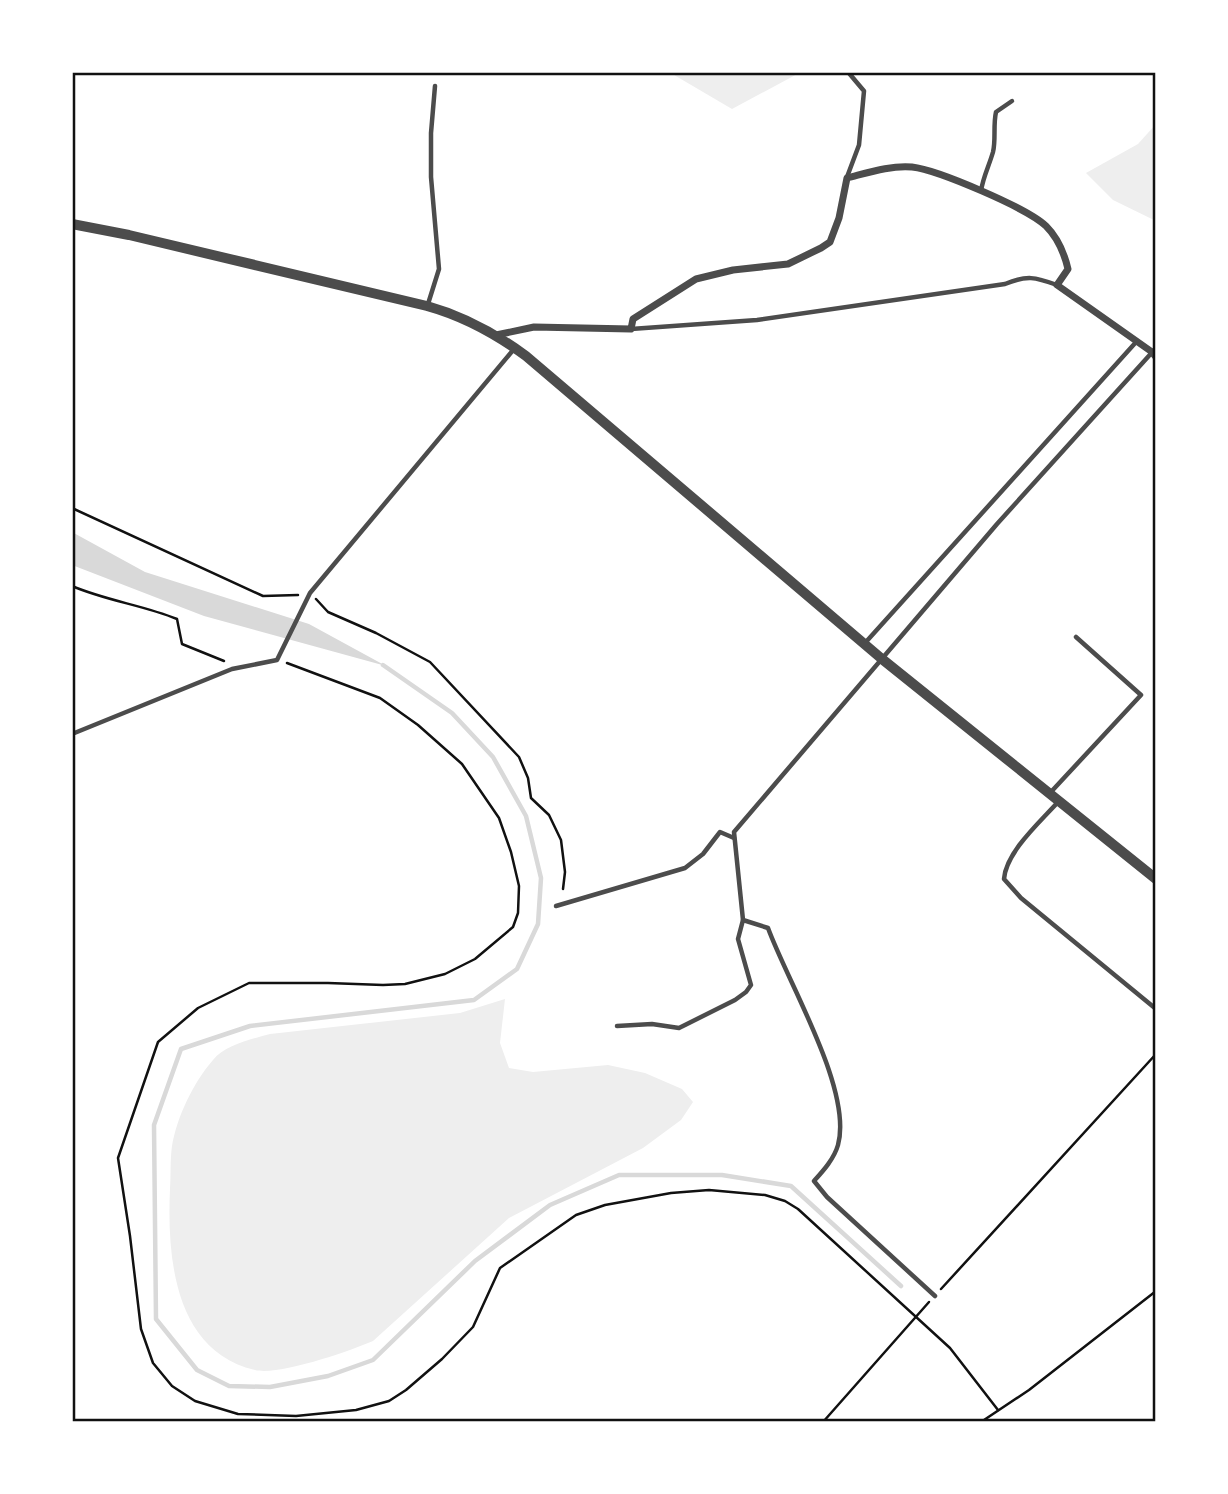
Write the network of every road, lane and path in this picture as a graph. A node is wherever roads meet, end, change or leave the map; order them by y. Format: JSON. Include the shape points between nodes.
{"nodes":[{"id":1,"x":848,"y":72,"type":"edge"},
{"id":2,"x":435,"y":86,"type":"dead end"},
{"id":3,"x":1012,"y":101,"type":"dead end"},
{"id":4,"x":847,"y":178,"type":"junction"},
{"id":5,"x":981,"y":192,"type":"junction"},
{"id":6,"x":72,"y":224,"type":"edge"},
{"id":7,"x":1058,"y":285,"type":"junction"},
{"id":8,"x":427,"y":306,"type":"junction"},
{"id":9,"x":631,"y":329,"type":"junction"},
{"id":10,"x":496,"y":335,"type":"junction"},
{"id":11,"x":1137,"y":341,"type":"junction"},
{"id":12,"x":515,"y":348,"type":"junction"},
{"id":13,"x":1155,"y":352,"type":"edge"},
{"id":14,"x":72,"y":508,"type":"edge"},
{"id":15,"x":72,"y":586,"type":"edge"},
{"id":16,"x":310,"y":593,"type":"junction"},
{"id":17,"x":1076,"y":638,"type":"dead end"},
{"id":18,"x":864,"y":643,"type":"junction"},
{"id":19,"x":883,"y":659,"type":"junction"},
{"id":20,"x":277,"y":660,"type":"junction"},
{"id":21,"x":232,"y":669,"type":"junction"},
{"id":22,"x":72,"y":734,"type":"edge"},
{"id":23,"x":1054,"y":797,"type":"junction"},
{"id":24,"x":734,"y":838,"type":"junction"},
{"id":25,"x":1156,"y":879,"type":"edge"},
{"id":26,"x":563,"y":889,"type":"dead end"},
{"id":27,"x":556,"y":906,"type":"dead end"},
{"id":28,"x":743,"y":920,"type":"junction"},
{"id":29,"x":1156,"y":1009,"type":"edge"},
{"id":30,"x":617,"y":1026,"type":"dead end"},
{"id":31,"x":1156,"y":1054,"type":"edge"},
{"id":32,"x":1156,"y":1291,"type":"edge"},
{"id":33,"x":935,"y":1296,"type":"junction"},
{"id":34,"x":915,"y":1318,"type":"junction"},
{"id":35,"x":998,"y":1410,"type":"junction"},
{"id":36,"x":823,"y":1422,"type":"edge"},
{"id":37,"x":981,"y":1422,"type":"edge"}],
"edges":[{"from":1,"to":4,"type":"lane","via":[[864,91],[859,145]]},
{"from":2,"to":8,"type":"lane","via":[[431,177],[439,269]]},
{"from":3,"to":5,"type":"lane","via":[[996,112],[994,150]]},
{"from":4,"to":5,"type":"street","via":[[911,167]]},
{"from":4,"to":9,"type":"street","via":[[830,242],[788,264],[696,279],[633,319]]},
{"from":5,"to":7,"type":"street","via":[[1027,212],[1050,230],[1063,248],[1068,269]]},
{"from":6,"to":8,"type":"street"},
{"from":7,"to":9,"type":"lane","via":[[1021,277],[1005,284],[757,320]]},
{"from":7,"to":11,"type":"street"},
{"from":8,"to":10,"type":"street"},
{"from":9,"to":10,"type":"street","via":[[534,327]]},
{"from":10,"to":12,"type":"street"},
{"from":11,"to":13,"type":"street"},
{"from":11,"to":18,"type":"lane"},
{"from":12,"to":16,"type":"lane"},
{"from":12,"to":18,"type":"street"},
{"from":13,"to":19,"type":"lane","via":[[997,524]]},
{"from":14,"to":16,"type":"path","via":[[263,596]]},
{"from":15,"to":21,"type":"path","via":[[177,619],[181,644],[223,660]]},
{"from":16,"to":20,"type":"lane"},
{"from":16,"to":26,"type":"path","via":[[328,612],[430,662],[519,757],[531,797],[549,815],[561,840]]},
{"from":17,"to":23,"type":"lane","via":[[1141,695]]},
{"from":18,"to":19,"type":"street"},
{"from":19,"to":23,"type":"street"},
{"from":19,"to":24,"type":"lane","via":[[734,832]]},
{"from":20,"to":21,"type":"lane"},
{"from":20,"to":34,"type":"path","via":[[380,698],[462,764],[499,818],[519,886],[518,913],[513,927],[475,959],[445,974],[405,984],[249,983],[198,1008],[158,1042],[118,1158],[141,1329],[153,1363],[172,1386],[195,1401],[238,1414],[296,1416],[356,1410],[389,1401],[442,1359],[473,1327],[500,1268],[576,1214],[671,1193],[709,1190],[785,1201]]},
{"from":21,"to":22,"type":"lane"},
{"from":23,"to":25,"type":"street"},
{"from":23,"to":29,"type":"lane","via":[[1005,866],[1004,879]]},
{"from":24,"to":27,"type":"lane","via":[[720,832],[685,868]]},
{"from":24,"to":28,"type":"lane"},
{"from":28,"to":30,"type":"lane","via":[[738,939],[751,985],[746,992],[679,1028]]},
{"from":28,"to":33,"type":"lane","via":[[768,928],[836,1090],[841,1130],[838,1147],[814,1181]]},
{"from":31,"to":33,"type":"path"},
{"from":32,"to":35,"type":"path"},
{"from":33,"to":34,"type":"path"},
{"from":34,"to":35,"type":"path","via":[[950,1348]]},
{"from":34,"to":36,"type":"path"},
{"from":35,"to":37,"type":"path"}]}
